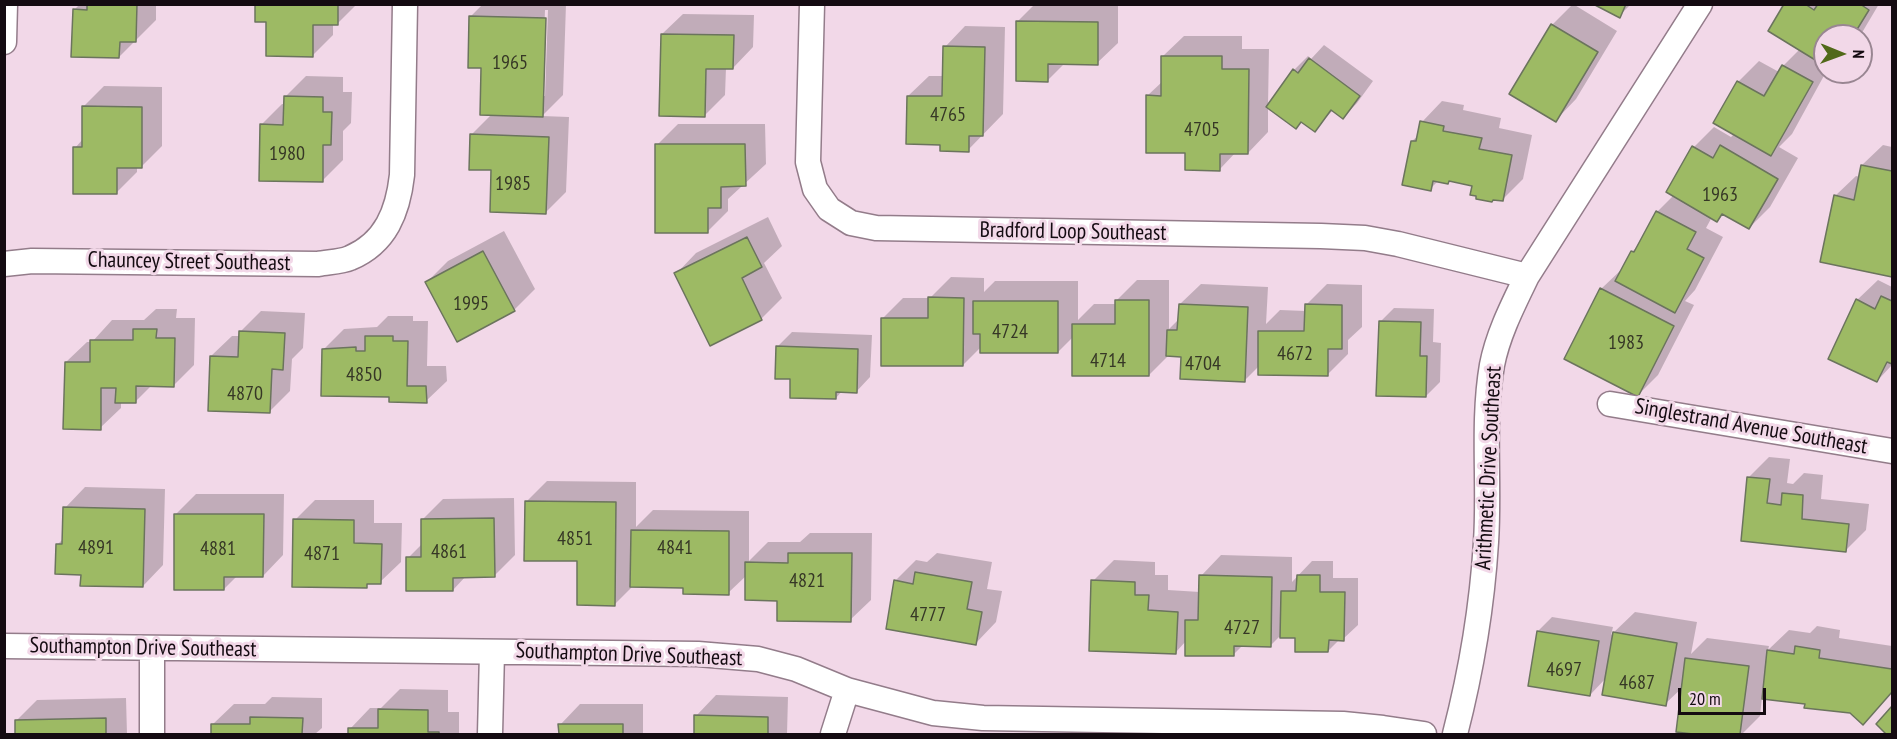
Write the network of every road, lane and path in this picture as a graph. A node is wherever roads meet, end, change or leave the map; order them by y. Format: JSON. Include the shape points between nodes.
{"nodes":[{"id":1,"x":5,"y":4,"type":"edge"},
{"id":2,"x":405,"y":4,"type":"edge"},
{"id":3,"x":812,"y":4,"type":"edge"},
{"id":4,"x":1700,"y":4,"type":"edge"},
{"id":5,"x":4,"y":42,"type":"edge"},
{"id":6,"x":4,"y":264,"type":"edge"},
{"id":7,"x":1527,"y":276,"type":"junction"},
{"id":8,"x":1610,"y":404,"type":"dead end"},
{"id":9,"x":1893,"y":451,"type":"edge"},
{"id":10,"x":4,"y":646,"type":"edge"},
{"id":11,"x":152,"y":648,"type":"junction"},
{"id":12,"x":492,"y":652,"type":"junction"},
{"id":13,"x":847,"y":690,"type":"junction"},
{"id":14,"x":1167,"y":728,"type":"edge"},
{"id":15,"x":152,"y":735,"type":"edge"},
{"id":16,"x":490,"y":735,"type":"edge"},
{"id":17,"x":833,"y":735,"type":"edge"},
{"id":18,"x":1424,"y":735,"type":"edge"},
{"id":19,"x":1455,"y":735,"type":"edge"}],
"edges":[{"from":1,"to":5,"type":"street"},
{"from":2,"to":6,"type":"street","name":"Chauncey Street Southeast","via":[[399,201],[387,229],[350,258],[318,264]]},
{"from":3,"to":7,"type":"street","name":"Bradford Loop Southeast","via":[[808,162],[815,189],[829,208],[851,223],[876,228],[1365,238]]},
{"from":4,"to":7,"type":"street","name":"Arithmetic Drive Southeast"},
{"from":7,"to":19,"type":"street","name":"Arithmetic Drive Southeast","via":[[1504,325],[1492,363],[1483,587]]},
{"from":8,"to":9,"type":"street","name":"Singlestrand Avenue Southeast"},
{"from":10,"to":11,"type":"street","name":"Southampton Drive Southeast"},
{"from":11,"to":12,"type":"street","name":"Southampton Drive Southeast"},
{"from":11,"to":15,"type":"street"},
{"from":12,"to":13,"type":"street","name":"Southampton Drive Southeast","via":[[698,654],[758,659],[796,669]]},
{"from":12,"to":16,"type":"street"},
{"from":13,"to":14,"type":"street","name":"Southampton Drive Southeast","via":[[933,713]]},
{"from":13,"to":17,"type":"street"},
{"from":14,"to":18,"type":"street","name":"Southampton Drive Southeast","via":[[1343,724]]}]}
